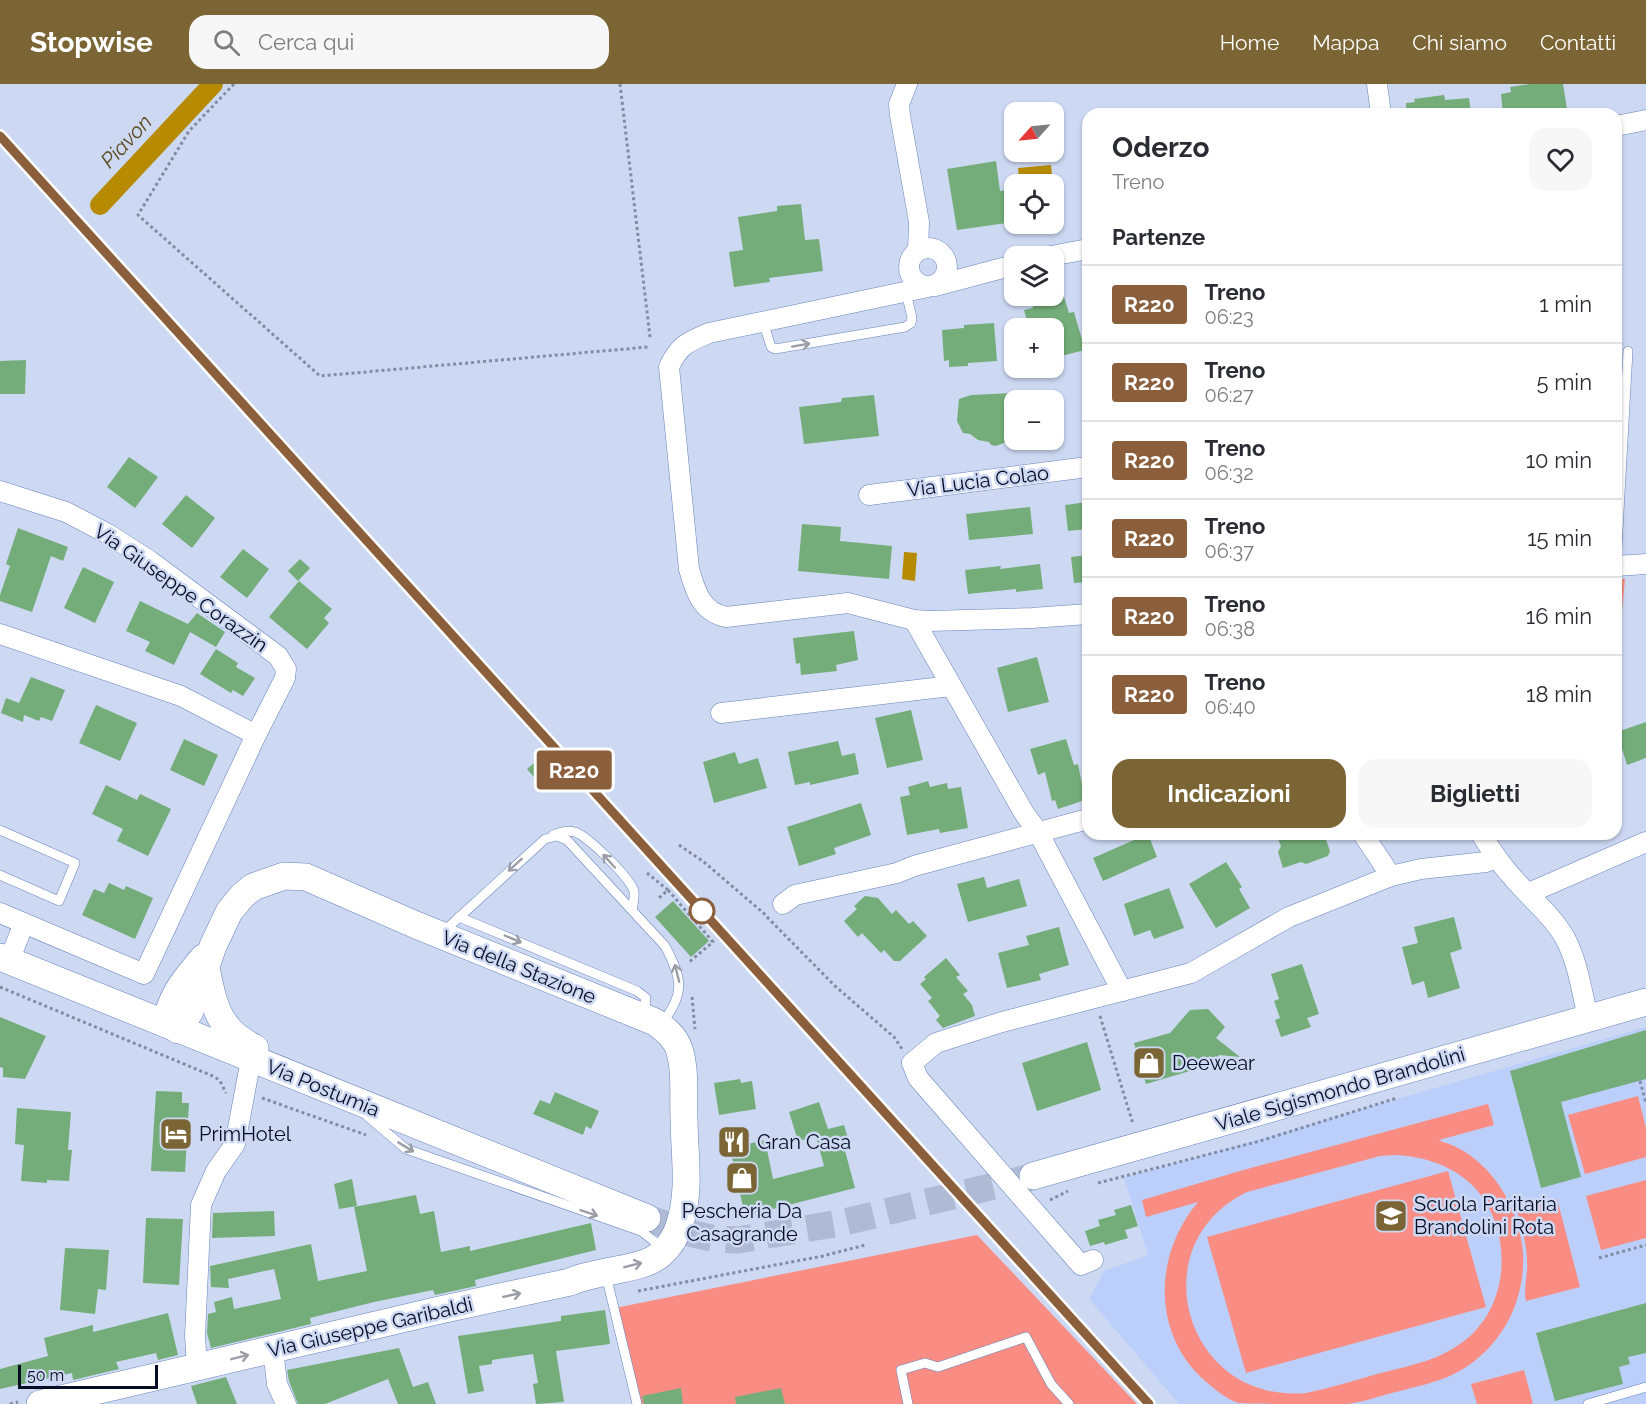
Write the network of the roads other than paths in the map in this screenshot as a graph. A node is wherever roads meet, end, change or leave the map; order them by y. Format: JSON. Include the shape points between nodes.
{"nodes":[{"id":1,"x":907,"y":84,"type":"edge"},
{"id":2,"x":1377,"y":84,"type":"edge"},
{"id":3,"x":1380,"y":108,"type":"edge"},
{"id":4,"x":1646,"y":120,"type":"edge"},
{"id":5,"x":1622,"y":125,"type":"edge"},
{"id":6,"x":1082,"y":250,"type":"edge"},
{"id":7,"x":933,"y":253,"type":"junction"},
{"id":8,"x":1064,"y":254,"type":"edge"},
{"id":9,"x":1004,"y":267,"type":"edge"},
{"id":10,"x":985,"y":271,"type":"junction"},
{"id":11,"x":908,"y":283,"type":"junction"},
{"id":12,"x":932,"y":286,"type":"junction"},
{"id":13,"x":763,"y":321,"type":"junction"},
{"id":14,"x":1628,"y":351,"type":"dead end"},
{"id":15,"x":1622,"y":458,"type":"edge"},
{"id":16,"x":1082,"y":468,"type":"edge"},
{"id":17,"x":0,"y":491,"type":"edge"},
{"id":18,"x":869,"y":495,"type":"dead end"},
{"id":19,"x":1646,"y":564,"type":"edge"},
{"id":20,"x":1622,"y":566,"type":"edge"},
{"id":21,"x":1082,"y":614,"type":"edge"},
{"id":22,"x":914,"y":620,"type":"junction"},
{"id":23,"x":0,"y":634,"type":"edge"},
{"id":24,"x":951,"y":686,"type":"junction"},
{"id":25,"x":721,"y":713,"type":"dead end"},
{"id":26,"x":256,"y":735,"type":"junction"},
{"id":27,"x":1082,"y":821,"type":"edge"},
{"id":28,"x":0,"y":830,"type":"edge"},
{"id":29,"x":1038,"y":832,"type":"junction"},
{"id":30,"x":545,"y":839,"type":"junction"},
{"id":31,"x":1367,"y":840,"type":"edge"},
{"id":32,"x":1485,"y":840,"type":"edge"},
{"id":33,"x":1646,"y":842,"type":"edge"},
{"id":34,"x":1496,"y":858,"type":"junction"},
{"id":35,"x":0,"y":875,"type":"edge"},
{"id":36,"x":1391,"y":876,"type":"junction"},
{"id":37,"x":1529,"y":893,"type":"junction"},
{"id":38,"x":783,"y":904,"type":"road end"},
{"id":39,"x":632,"y":910,"type":"junction"},
{"id":40,"x":0,"y":913,"type":"edge"},
{"id":41,"x":24,"y":923,"type":"junction"},
{"id":42,"x":449,"y":926,"type":"junction"},
{"id":43,"x":209,"y":956,"type":"junction"},
{"id":44,"x":5,"y":959,"type":"edge"},
{"id":45,"x":183,"y":982,"type":"junction"},
{"id":46,"x":1122,"y":991,"type":"junction"},
{"id":47,"x":112,"y":1002,"type":"junction"},
{"id":48,"x":1646,"y":1002,"type":"edge"},
{"id":49,"x":1588,"y":1018,"type":"junction"},
{"id":50,"x":650,"y":1021,"type":"junction"},
{"id":51,"x":172,"y":1027,"type":"junction"},
{"id":52,"x":251,"y":1059,"type":"junction"},
{"id":53,"x":290,"y":1074,"type":"junction"},
{"id":54,"x":345,"y":1096,"type":"junction"},
{"id":55,"x":1033,"y":1176,"type":"tunnel mouth"},
{"id":56,"x":647,"y":1218,"type":"tunnel mouth"},
{"id":57,"x":660,"y":1255,"type":"junction"},
{"id":58,"x":1093,"y":1260,"type":"dead end"},
{"id":59,"x":608,"y":1284,"type":"junction"},
{"id":60,"x":273,"y":1349,"type":"junction"},
{"id":61,"x":197,"y":1367,"type":"junction"},
{"id":62,"x":1646,"y":1387,"type":"edge"},
{"id":63,"x":40,"y":1404,"type":"edge"},
{"id":64,"x":286,"y":1404,"type":"edge"},
{"id":65,"x":637,"y":1404,"type":"edge"},
{"id":66,"x":908,"y":1404,"type":"edge"},
{"id":67,"x":1069,"y":1404,"type":"edge"},
{"id":68,"x":1588,"y":1404,"type":"edge"}],
"edges":[{"from":1,"to":7,"type":"street","via":[[899,104],[900,115],[919,222]]},
{"from":2,"to":3,"type":"street"},
{"from":4,"to":5,"type":"street"},
{"from":6,"to":8,"type":"street"},
{"from":7,"to":10,"type":"street","via":[[969,271]]},
{"from":7,"to":11,"type":"street","via":[[909,260]]},
{"from":7,"to":12,"type":"street","via":[[947,272]]},
{"from":9,"to":10,"type":"street"},
{"from":10,"to":12,"type":"street"},
{"from":11,"to":12,"type":"street"},
{"from":11,"to":13,"type":"street","via":[[885,296]]},
{"from":13,"to":11,"type":"lane","one_way":true,"via":[[771,348],[775,349],[905,327],[912,318]]},
{"from":13,"to":22,"type":"street","via":[[693,340],[675,353],[669,367],[689,568],[700,600],[716,615],[726,617],[848,603]]},
{"from":14,"to":15,"type":"lane"},
{"from":16,"to":18,"type":"street","name":"Via Lucia Colao"},
{"from":17,"to":26,"type":"street","name":"Via Giuseppe Corazzin","via":[[66,512],[108,534],[278,656],[286,669],[285,678]]},
{"from":19,"to":20,"type":"street"},
{"from":21,"to":22,"type":"street"},
{"from":22,"to":24,"type":"street"},
{"from":23,"to":26,"type":"street","via":[[181,696]]},
{"from":24,"to":25,"type":"street"},
{"from":24,"to":29,"type":"street"},
{"from":26,"to":41,"type":"street","name":"Via Giuseppe Corazzin","via":[[144,974]]},
{"from":27,"to":29,"type":"street"},
{"from":28,"to":35,"type":"lane","via":[[75,863],[59,901]]},
{"from":29,"to":38,"type":"street","via":[[897,873],[795,895]]},
{"from":29,"to":46,"type":"street"},
{"from":30,"to":39,"type":"lane","via":[[557,836],[567,840]]},
{"from":39,"to":30,"type":"lane","one_way":true,"via":[[634,893],[629,883],[590,839],[573,831]]},
{"from":30,"to":42,"type":"lane","one_way":true},
{"from":31,"to":36,"type":"street"},
{"from":32,"to":34,"type":"street"},
{"from":33,"to":37,"type":"street"},
{"from":34,"to":36,"type":"street"},
{"from":34,"to":37,"type":"street"},
{"from":36,"to":46,"type":"street","via":[[1289,917],[1191,973]]},
{"from":37,"to":49,"type":"street","via":[[1566,940]]},
{"from":50,"to":39,"type":"lane","one_way":true,"via":[[673,1009],[680,986],[665,946]]},
{"from":40,"to":41,"type":"street","name":"Via Giuseppe Corazzin"},
{"from":41,"to":44,"type":"street"},
{"from":42,"to":43,"type":"street","name":"Via della Stazione","via":[[306,877],[284,876],[253,887],[242,896],[229,912]]},
{"from":42,"to":50,"type":"street","name":"Via della Stazione"},
{"from":43,"to":45,"type":"street","name":"Via della Stazione"},
{"from":43,"to":51,"type":"street","name":"Via della Stazione","via":[[190,1011]]},
{"from":43,"to":53,"type":"street","via":[[215,1007],[227,1029]]},
{"from":44,"to":47,"type":"street","name":"Via Postumia"},
{"from":45,"to":47,"type":"street","via":[[152,996]]},
{"from":45,"to":51,"type":"street","name":"Via della Stazione","via":[[172,1002]]},
{"from":46,"to":58,"type":"street","via":[[936,1043],[912,1063],[918,1078],[1081,1265]]},
{"from":47,"to":51,"type":"street","name":"Via Postumia"},
{"from":48,"to":49,"type":"street","name":"Viale Sigismondo Brandolini"},
{"from":49,"to":55,"type":"street","name":"Viale Sigismondo Brandolini"},
{"from":50,"to":57,"type":"street","name":"Via della Stazione","via":[[675,1040],[682,1062],[685,1196],[681,1223]]},
{"from":51,"to":52,"type":"street","name":"Via Postumia"},
{"from":52,"to":53,"type":"street","name":"Via Postumia"},
{"from":52,"to":61,"type":"street","via":[[235,1144],[216,1171],[201,1205]]},
{"from":53,"to":54,"type":"street","name":"Via Postumia"},
{"from":54,"to":56,"type":"street","name":"Via Postumia"},
{"from":54,"to":57,"type":"lane","one_way":true,"via":[[406,1149],[641,1232],[654,1241]]},
{"from":59,"to":57,"type":"street","name":"Via Giuseppe Garibaldi","one_way":true},
{"from":60,"to":59,"type":"street","name":"Via Giuseppe Garibaldi","one_way":true,"via":[[581,1277]]},
{"from":59,"to":65,"type":"lane"},
{"from":61,"to":60,"type":"street","name":"Via Giuseppe Garibaldi","one_way":true},
{"from":60,"to":64,"type":"street","via":[[278,1384]]},
{"from":61,"to":63,"type":"street","name":"Via Giuseppe Garibaldi"},
{"from":62,"to":68,"type":"lane"},
{"from":66,"to":67,"type":"lane","via":[[901,1370],[925,1363],[938,1367],[1026,1337],[1051,1384]]}]}
